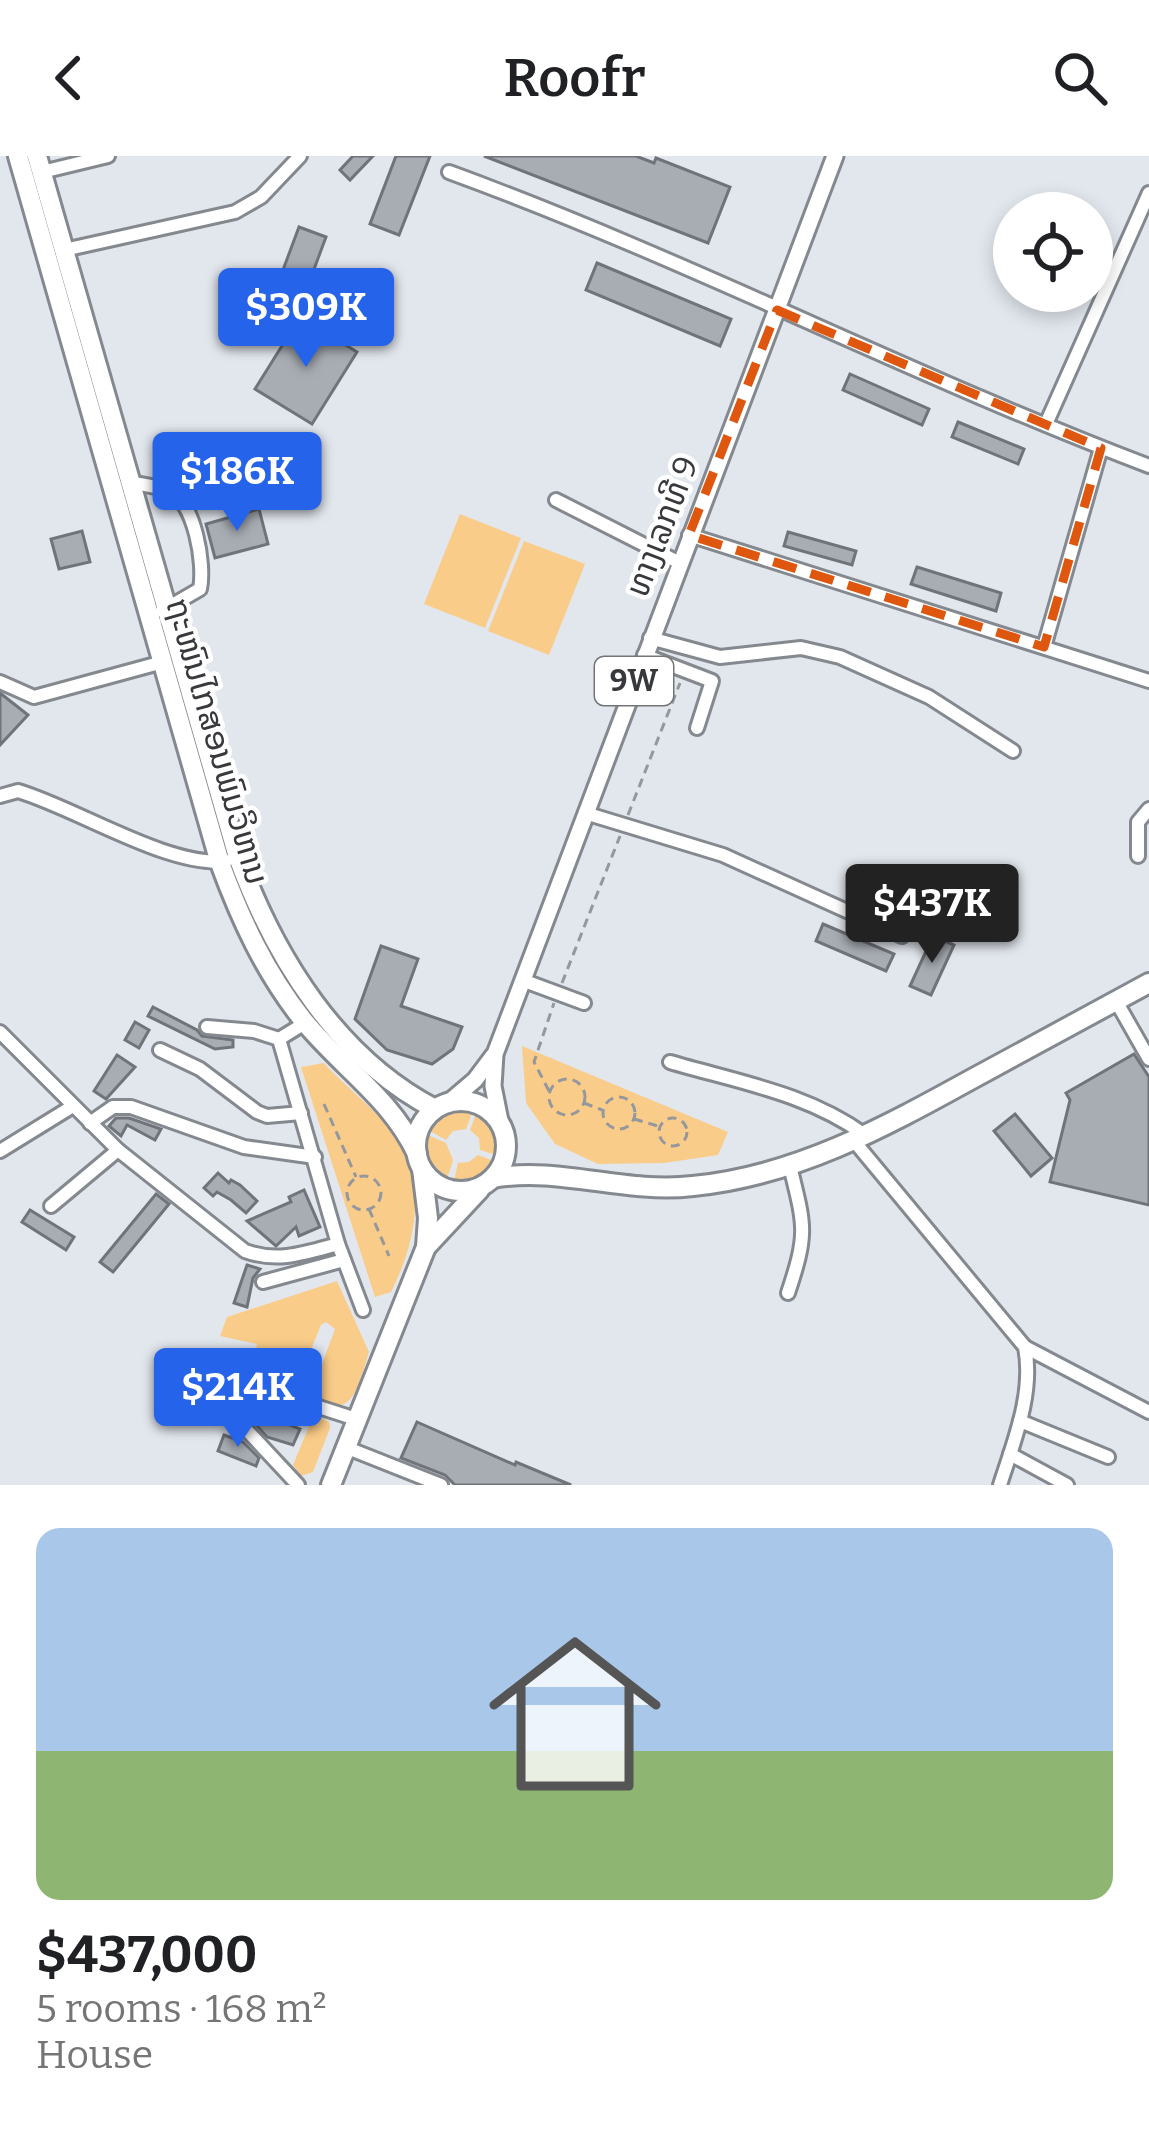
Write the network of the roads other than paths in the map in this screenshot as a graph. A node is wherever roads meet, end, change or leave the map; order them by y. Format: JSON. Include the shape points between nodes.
{"nodes":[{"id":1,"x":17,"y":156,"type":"edge"},
{"id":2,"x":108,"y":156,"type":"edge"},
{"id":3,"x":300,"y":156,"type":"edge"},
{"id":4,"x":835,"y":156,"type":"edge"},
{"id":5,"x":39,"y":164,"type":"edge"},
{"id":6,"x":449,"y":172,"type":"dead end"},
{"id":7,"x":1149,"y":193,"type":"edge"},
{"id":8,"x":64,"y":250,"type":"junction"},
{"id":9,"x":777,"y":310,"type":"junction"},
{"id":10,"x":1046,"y":424,"type":"junction"},
{"id":11,"x":1101,"y":448,"type":"junction"},
{"id":12,"x":1149,"y":466,"type":"edge"},
{"id":13,"x":130,"y":482,"type":"junction"},
{"id":14,"x":556,"y":500,"type":"dead end"},
{"id":15,"x":688,"y":535,"type":"junction"},
{"id":16,"x":678,"y":562,"type":"junction"},
{"id":17,"x":159,"y":612,"type":"junction"},
{"id":18,"x":650,"y":638,"type":"junction"},
{"id":19,"x":1044,"y":647,"type":"junction"},
{"id":20,"x":644,"y":655,"type":"junction"},
{"id":21,"x":163,"y":662,"type":"junction"},
{"id":22,"x":1149,"y":681,"type":"edge"},
{"id":23,"x":0,"y":682,"type":"edge"},
{"id":24,"x":697,"y":728,"type":"dead end"},
{"id":25,"x":1013,"y":751,"type":"dead end"},
{"id":26,"x":0,"y":796,"type":"edge"},
{"id":27,"x":1149,"y":809,"type":"edge"},
{"id":28,"x":585,"y":813,"type":"junction"},
{"id":29,"x":1138,"y":856,"type":"dead end"},
{"id":30,"x":229,"y":860,"type":"junction"},
{"id":31,"x":902,"y":936,"type":"dead end"},
{"id":32,"x":522,"y":980,"type":"junction"},
{"id":33,"x":1149,"y":983,"type":"edge"},
{"id":34,"x":1116,"y":1001,"type":"junction"},
{"id":35,"x":584,"y":1004,"type":"dead end"},
{"id":36,"x":305,"y":1023,"type":"junction"},
{"id":37,"x":207,"y":1027,"type":"dead end"},
{"id":38,"x":0,"y":1032,"type":"edge"},
{"id":39,"x":279,"y":1039,"type":"junction"},
{"id":40,"x":160,"y":1050,"type":"dead end"},
{"id":41,"x":495,"y":1054,"type":"junction"},
{"id":42,"x":1149,"y":1059,"type":"edge"},
{"id":43,"x":670,"y":1062,"type":"dead end"},
{"id":44,"x":73,"y":1106,"type":"junction"},
{"id":45,"x":442,"y":1106,"type":"junction"},
{"id":46,"x":301,"y":1114,"type":"junction"},
{"id":47,"x":90,"y":1124,"type":"junction"},
{"id":48,"x":503,"y":1129,"type":"junction"},
{"id":49,"x":859,"y":1138,"type":"junction"},
{"id":50,"x":118,"y":1150,"type":"junction"},
{"id":51,"x":0,"y":1151,"type":"edge"},
{"id":52,"x":315,"y":1157,"type":"junction"},
{"id":53,"x":420,"y":1162,"type":"junction"},
{"id":54,"x":790,"y":1166,"type":"junction"},
{"id":55,"x":542,"y":1174,"type":"junction"},
{"id":56,"x":489,"y":1182,"type":"junction"},
{"id":57,"x":51,"y":1206,"type":"dead end"},
{"id":58,"x":338,"y":1244,"type":"junction"},
{"id":59,"x":426,"y":1247,"type":"junction"},
{"id":60,"x":344,"y":1260,"type":"junction"},
{"id":61,"x":263,"y":1282,"type":"dead end"},
{"id":62,"x":788,"y":1293,"type":"dead end"},
{"id":63,"x":362,"y":1310,"type":"dead end"},
{"id":64,"x":1025,"y":1347,"type":"junction"},
{"id":65,"x":1149,"y":1412,"type":"edge"},
{"id":66,"x":356,"y":1419,"type":"junction"},
{"id":67,"x":1020,"y":1420,"type":"junction"},
{"id":68,"x":345,"y":1447,"type":"junction"},
{"id":69,"x":1010,"y":1454,"type":"junction"},
{"id":70,"x":1108,"y":1457,"type":"dead end"},
{"id":71,"x":298,"y":1485,"type":"edge"},
{"id":72,"x":332,"y":1485,"type":"edge"},
{"id":73,"x":440,"y":1485,"type":"edge"},
{"id":74,"x":1000,"y":1485,"type":"edge"},
{"id":75,"x":1067,"y":1485,"type":"edge"}],
"edges":[{"from":1,"to":17,"type":"highway","name":"ຖະໜົນໄກສອນພົມວິຫານ"},
{"from":2,"to":5,"type":"street"},
{"from":3,"to":8,"type":"street","via":[[235,212]]},
{"from":4,"to":9,"type":"main road","name":"ທາງເລກທີ 9","number":"9W"},
{"from":5,"to":8,"type":"highway","name":"ຖະໜົນໄກສອນພົມວິຫານ"},
{"from":6,"to":9,"type":"street","via":[[574,217]]},
{"from":7,"to":10,"type":"street"},
{"from":8,"to":13,"type":"highway","name":"ຖະໜົນໄກສອນພົມວິຫານ"},
{"from":9,"to":10,"type":"street"},
{"from":9,"to":15,"type":"main road","name":"ທາງເລກທີ 9","number":"9W"},
{"from":10,"to":11,"type":"street"},
{"from":11,"to":12,"type":"street"},
{"from":11,"to":19,"type":"street"},
{"from":13,"to":17,"type":"highway","name":"ຖະໜົນໄກສອນພົມວິຫານ"},
{"from":13,"to":17,"type":"street","via":[[172,492],[185,506],[202,579],[200,589]]},
{"from":14,"to":16,"type":"street"},
{"from":15,"to":16,"type":"main road","name":"ທາງເລກທີ 9","number":"9W"},
{"from":15,"to":19,"type":"street"},
{"from":16,"to":18,"type":"main road","name":"ທາງເລກທີ 9","number":"9W"},
{"from":17,"to":21,"type":"highway","name":"ຖະໜົນໄກສອນພົມວິຫານ"},
{"from":17,"to":30,"type":"highway","name":"ຖະໜົນໄກສອນພົມວິຫານ"},
{"from":18,"to":20,"type":"main road","name":"ທາງເລກທີ 9","number":"9W"},
{"from":18,"to":25,"type":"street","via":[[720,657],[801,648],[840,657],[929,697]]},
{"from":19,"to":22,"type":"street"},
{"from":20,"to":24,"type":"street","via":[[712,681]]},
{"from":20,"to":28,"type":"main road","name":"ທາງເລກທີ 9","number":"9W"},
{"from":21,"to":23,"type":"street","via":[[34,697]]},
{"from":21,"to":30,"type":"highway","name":"ຖະໜົນໄກສອນພົມວິຫານ"},
{"from":26,"to":30,"type":"street","via":[[18,791],[141,842]]},
{"from":27,"to":29,"type":"street","via":[[1138,822]]},
{"from":28,"to":31,"type":"street","via":[[723,855]]},
{"from":28,"to":32,"type":"main road","name":"ທາງເລກທີ 9","number":"9W"},
{"from":30,"to":36,"type":"highway","name":"ຖະໜົນໄກສອນພົມວິຫານ","via":[[251,939]]},
{"from":30,"to":45,"type":"highway","name":"ຖະໜົນໄກສອນພົມວິຫານ","via":[[320,1010],[399,1090]]},
{"from":32,"to":35,"type":"street"},
{"from":32,"to":41,"type":"main road","name":"ທາງເລກທີ 9","number":"9W"},
{"from":33,"to":34,"type":"highway"},
{"from":34,"to":42,"type":"street"},
{"from":34,"to":49,"type":"highway"},
{"from":36,"to":39,"type":"street"},
{"from":36,"to":53,"type":"highway","name":"ຖະໜົນໄກສອນພົມວິຫານ","via":[[386,1103]]},
{"from":37,"to":39,"type":"street"},
{"from":38,"to":44,"type":"street"},
{"from":39,"to":46,"type":"street"},
{"from":40,"to":46,"type":"street","via":[[257,1112]]},
{"from":41,"to":45,"type":"main road","name":"ທາງເລກທີ 9"},
{"from":41,"to":48,"type":"main road","name":"ທາງເລກທີ 9"},
{"from":43,"to":49,"type":"street","via":[[780,1092],[836,1115]]},
{"from":44,"to":47,"type":"street"},
{"from":44,"to":51,"type":"street"},
{"from":45,"to":48,"type":"highway","via":[[477,1103]]},
{"from":45,"to":53,"type":"highway","via":[[419,1129]]},
{"from":46,"to":52,"type":"street"},
{"from":47,"to":50,"type":"street"},
{"from":47,"to":52,"type":"street","via":[[113,1107],[130,1107],[244,1147]]},
{"from":48,"to":55,"type":"highway"},
{"from":48,"to":56,"type":"highway","via":[[502,1166]]},
{"from":49,"to":54,"type":"highway"},
{"from":49,"to":64,"type":"street"},
{"from":50,"to":57,"type":"street"},
{"from":50,"to":58,"type":"street","via":[[245,1251],[286,1258]]},
{"from":52,"to":58,"type":"street"},
{"from":53,"to":56,"type":"highway","via":[[443,1187]]},
{"from":53,"to":59,"type":"highway"},
{"from":54,"to":55,"type":"highway","via":[[693,1186],[617,1187]]},
{"from":54,"to":62,"type":"street","via":[[805,1243]]},
{"from":55,"to":56,"type":"highway"},
{"from":56,"to":59,"type":"highway"},
{"from":58,"to":60,"type":"street"},
{"from":59,"to":66,"type":"highway"},
{"from":60,"to":61,"type":"street"},
{"from":60,"to":63,"type":"street"},
{"from":64,"to":65,"type":"street"},
{"from":64,"to":67,"type":"street"},
{"from":66,"to":68,"type":"highway"},
{"from":66,"to":71,"type":"street","via":[[266,1390],[247,1396],[242,1425]]},
{"from":67,"to":69,"type":"street"},
{"from":67,"to":70,"type":"street"},
{"from":68,"to":72,"type":"highway"},
{"from":68,"to":73,"type":"street"},
{"from":69,"to":74,"type":"street"},
{"from":69,"to":75,"type":"street"}]}
